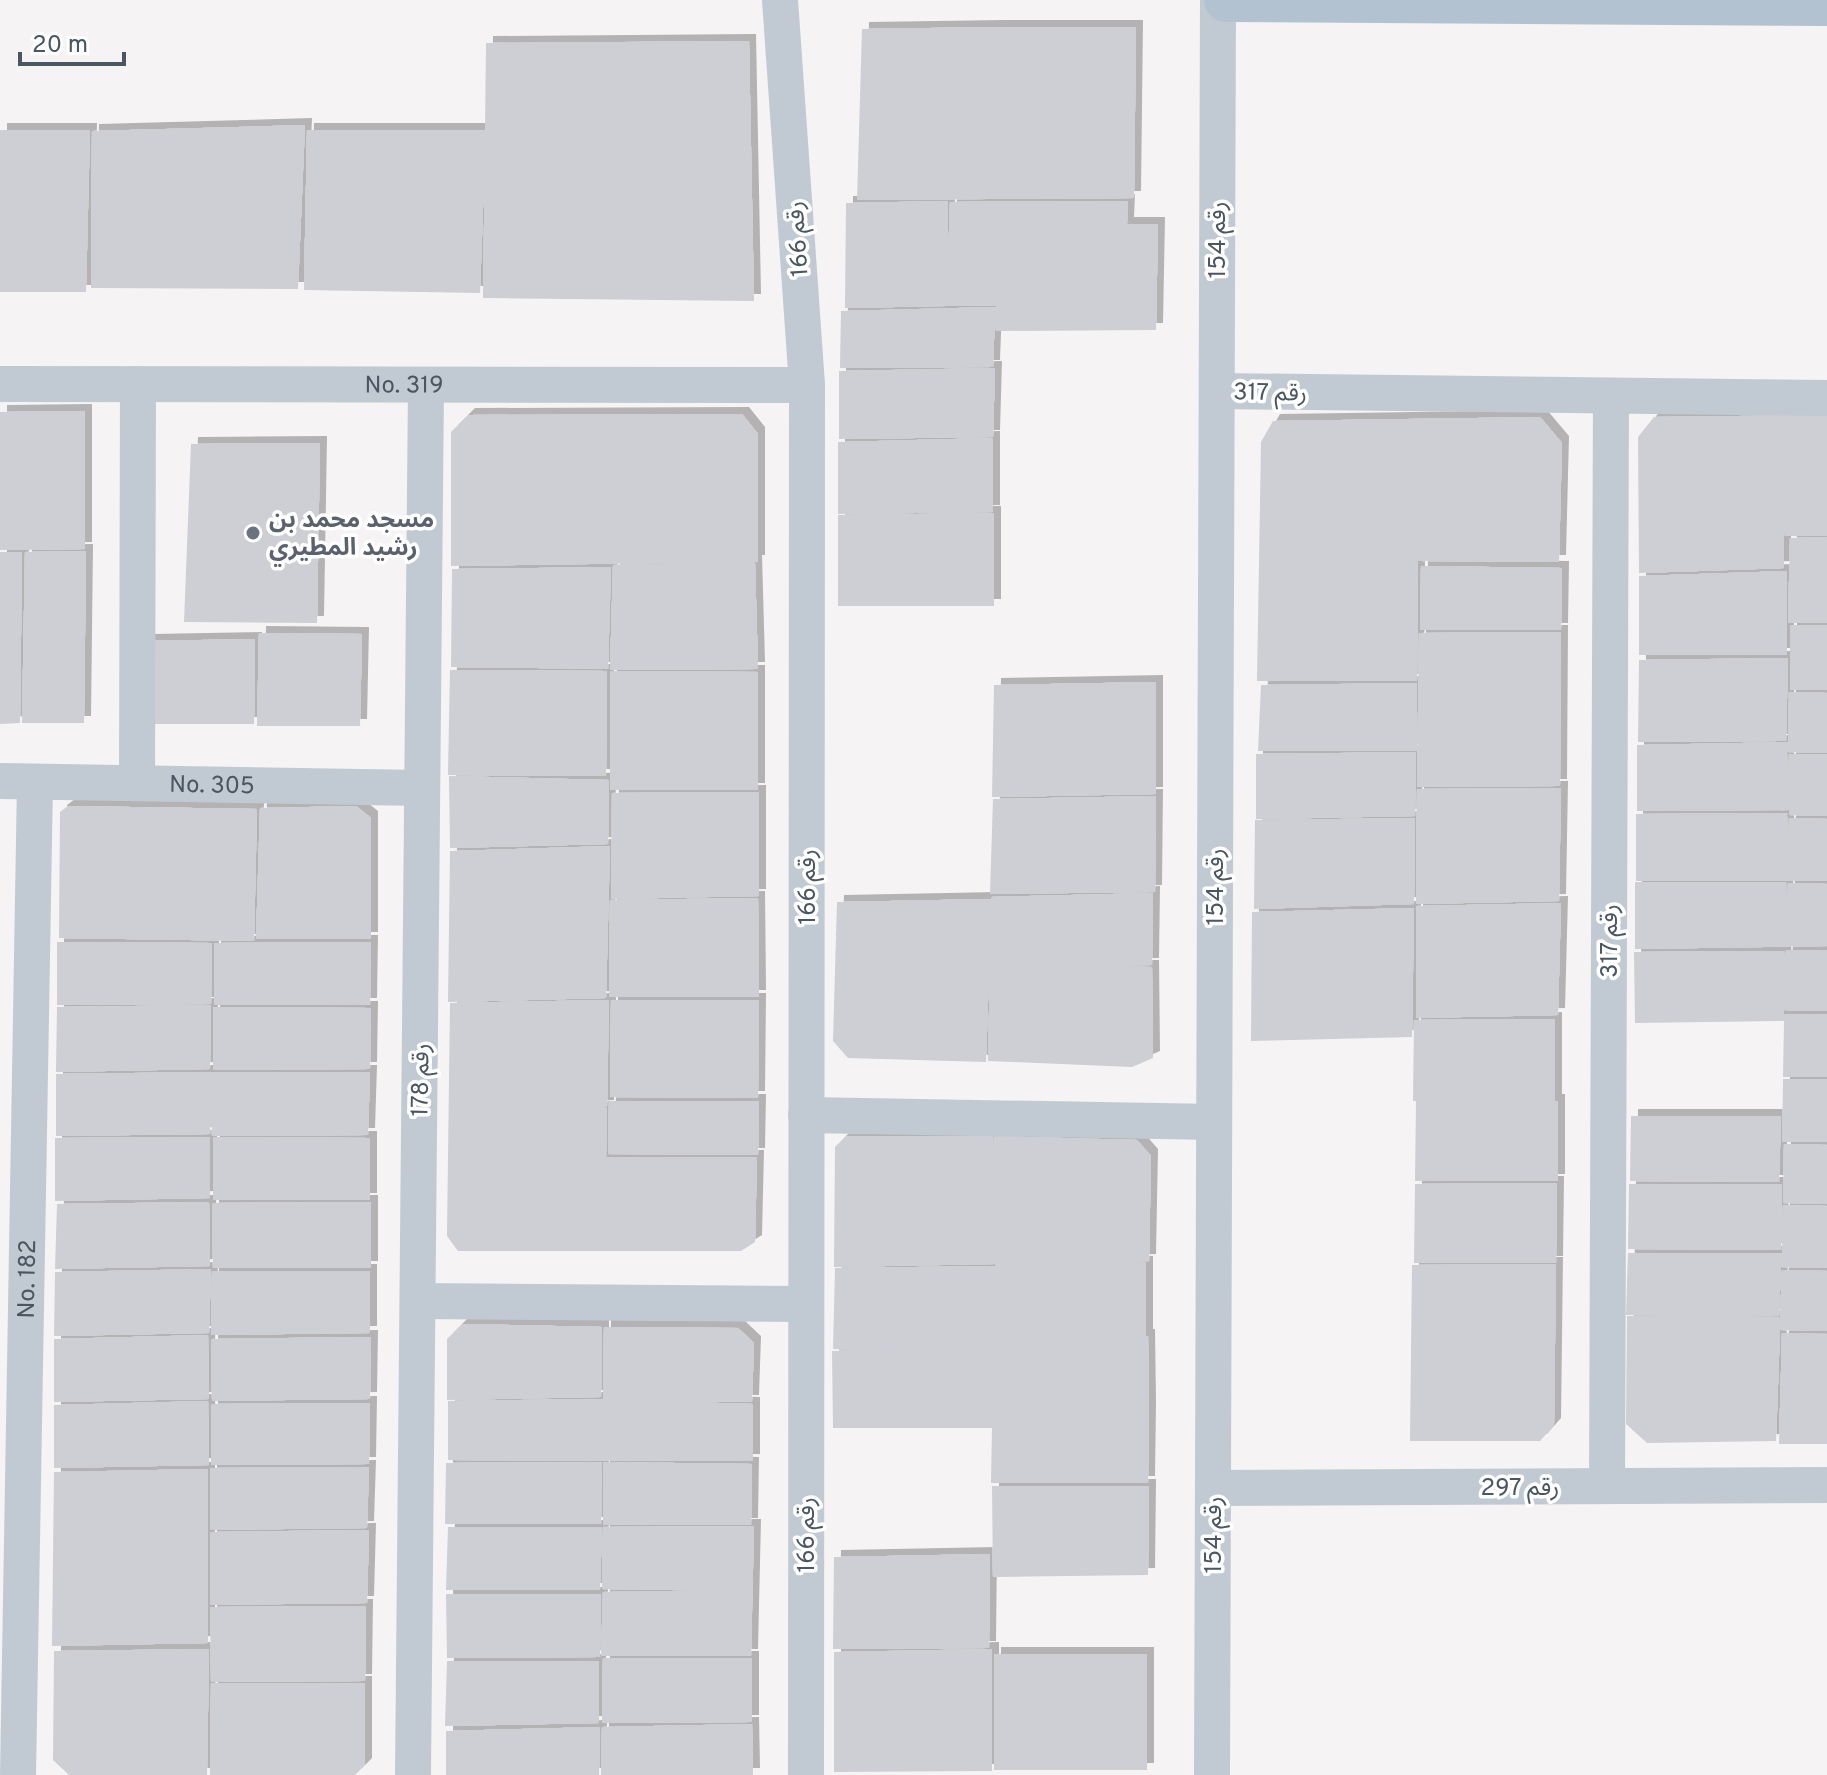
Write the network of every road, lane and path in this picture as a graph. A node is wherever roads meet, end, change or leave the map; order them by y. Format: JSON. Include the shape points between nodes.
{"nodes":[{"id":1,"x":780,"y":0,"type":"edge"},
{"id":2,"x":1218,"y":0,"type":"edge"},
{"id":3,"x":1226,"y":0,"type":"edge"},
{"id":4,"x":1827,"y":4,"type":"edge"},
{"id":5,"x":0,"y":384,"type":"edge"},
{"id":6,"x":138,"y":384,"type":"junction"},
{"id":7,"x":426,"y":385,"type":"junction"},
{"id":8,"x":807,"y":385,"type":"junction"},
{"id":9,"x":1217,"y":391,"type":"junction"},
{"id":10,"x":1611,"y":396,"type":"junction"},
{"id":11,"x":1827,"y":398,"type":"edge"},
{"id":12,"x":18,"y":781,"type":"edge"},
{"id":13,"x":137,"y":783,"type":"junction"},
{"id":14,"x":422,"y":788,"type":"junction"},
{"id":15,"x":806,"y":1115,"type":"junction"},
{"id":16,"x":1214,"y":1122,"type":"junction"},
{"id":17,"x":418,"y":1301,"type":"junction"},
{"id":18,"x":806,"y":1304,"type":"junction"},
{"id":19,"x":1827,"y":1485,"type":"edge"},
{"id":20,"x":1607,"y":1486,"type":"junction"},
{"id":21,"x":1213,"y":1488,"type":"junction"},
{"id":22,"x":18,"y":1775,"type":"edge"},
{"id":23,"x":413,"y":1775,"type":"edge"},
{"id":24,"x":806,"y":1775,"type":"edge"},
{"id":25,"x":1212,"y":1775,"type":"edge"}],
"edges":[{"from":1,"to":8,"type":"street","name":"رقم 166"},
{"from":2,"to":9,"type":"street","name":"رقم 154"},
{"from":3,"to":4,"type":"main road"},
{"from":5,"to":6,"type":"street","name":"No. 319"},
{"from":6,"to":7,"type":"street","name":"No. 319"},
{"from":6,"to":13,"type":"street"},
{"from":7,"to":8,"type":"street","name":"No. 319"},
{"from":7,"to":14,"type":"street","name":"رقم 178"},
{"from":8,"to":15,"type":"street","name":"رقم 166"},
{"from":9,"to":10,"type":"street","name":"رقم 317"},
{"from":9,"to":16,"type":"street","name":"رقم 154"},
{"from":10,"to":11,"type":"street","name":"رقم 317"},
{"from":10,"to":20,"type":"street","name":"رقم 317"},
{"from":12,"to":13,"type":"street","name":"No. 305"},
{"from":12,"to":22,"type":"street","name":"No. 182"},
{"from":13,"to":14,"type":"street","name":"No. 305"},
{"from":14,"to":17,"type":"street","name":"رقم 178"},
{"from":15,"to":16,"type":"street"},
{"from":15,"to":18,"type":"street","name":"رقم 166"},
{"from":16,"to":21,"type":"street","name":"رقم 154"},
{"from":17,"to":18,"type":"street"},
{"from":17,"to":23,"type":"street","name":"رقم 178"},
{"from":18,"to":24,"type":"street","name":"رقم 166"},
{"from":19,"to":20,"type":"street","name":"رقم 297"},
{"from":20,"to":21,"type":"street","name":"رقم 297"},
{"from":21,"to":25,"type":"street","name":"رقم 154"}]}
